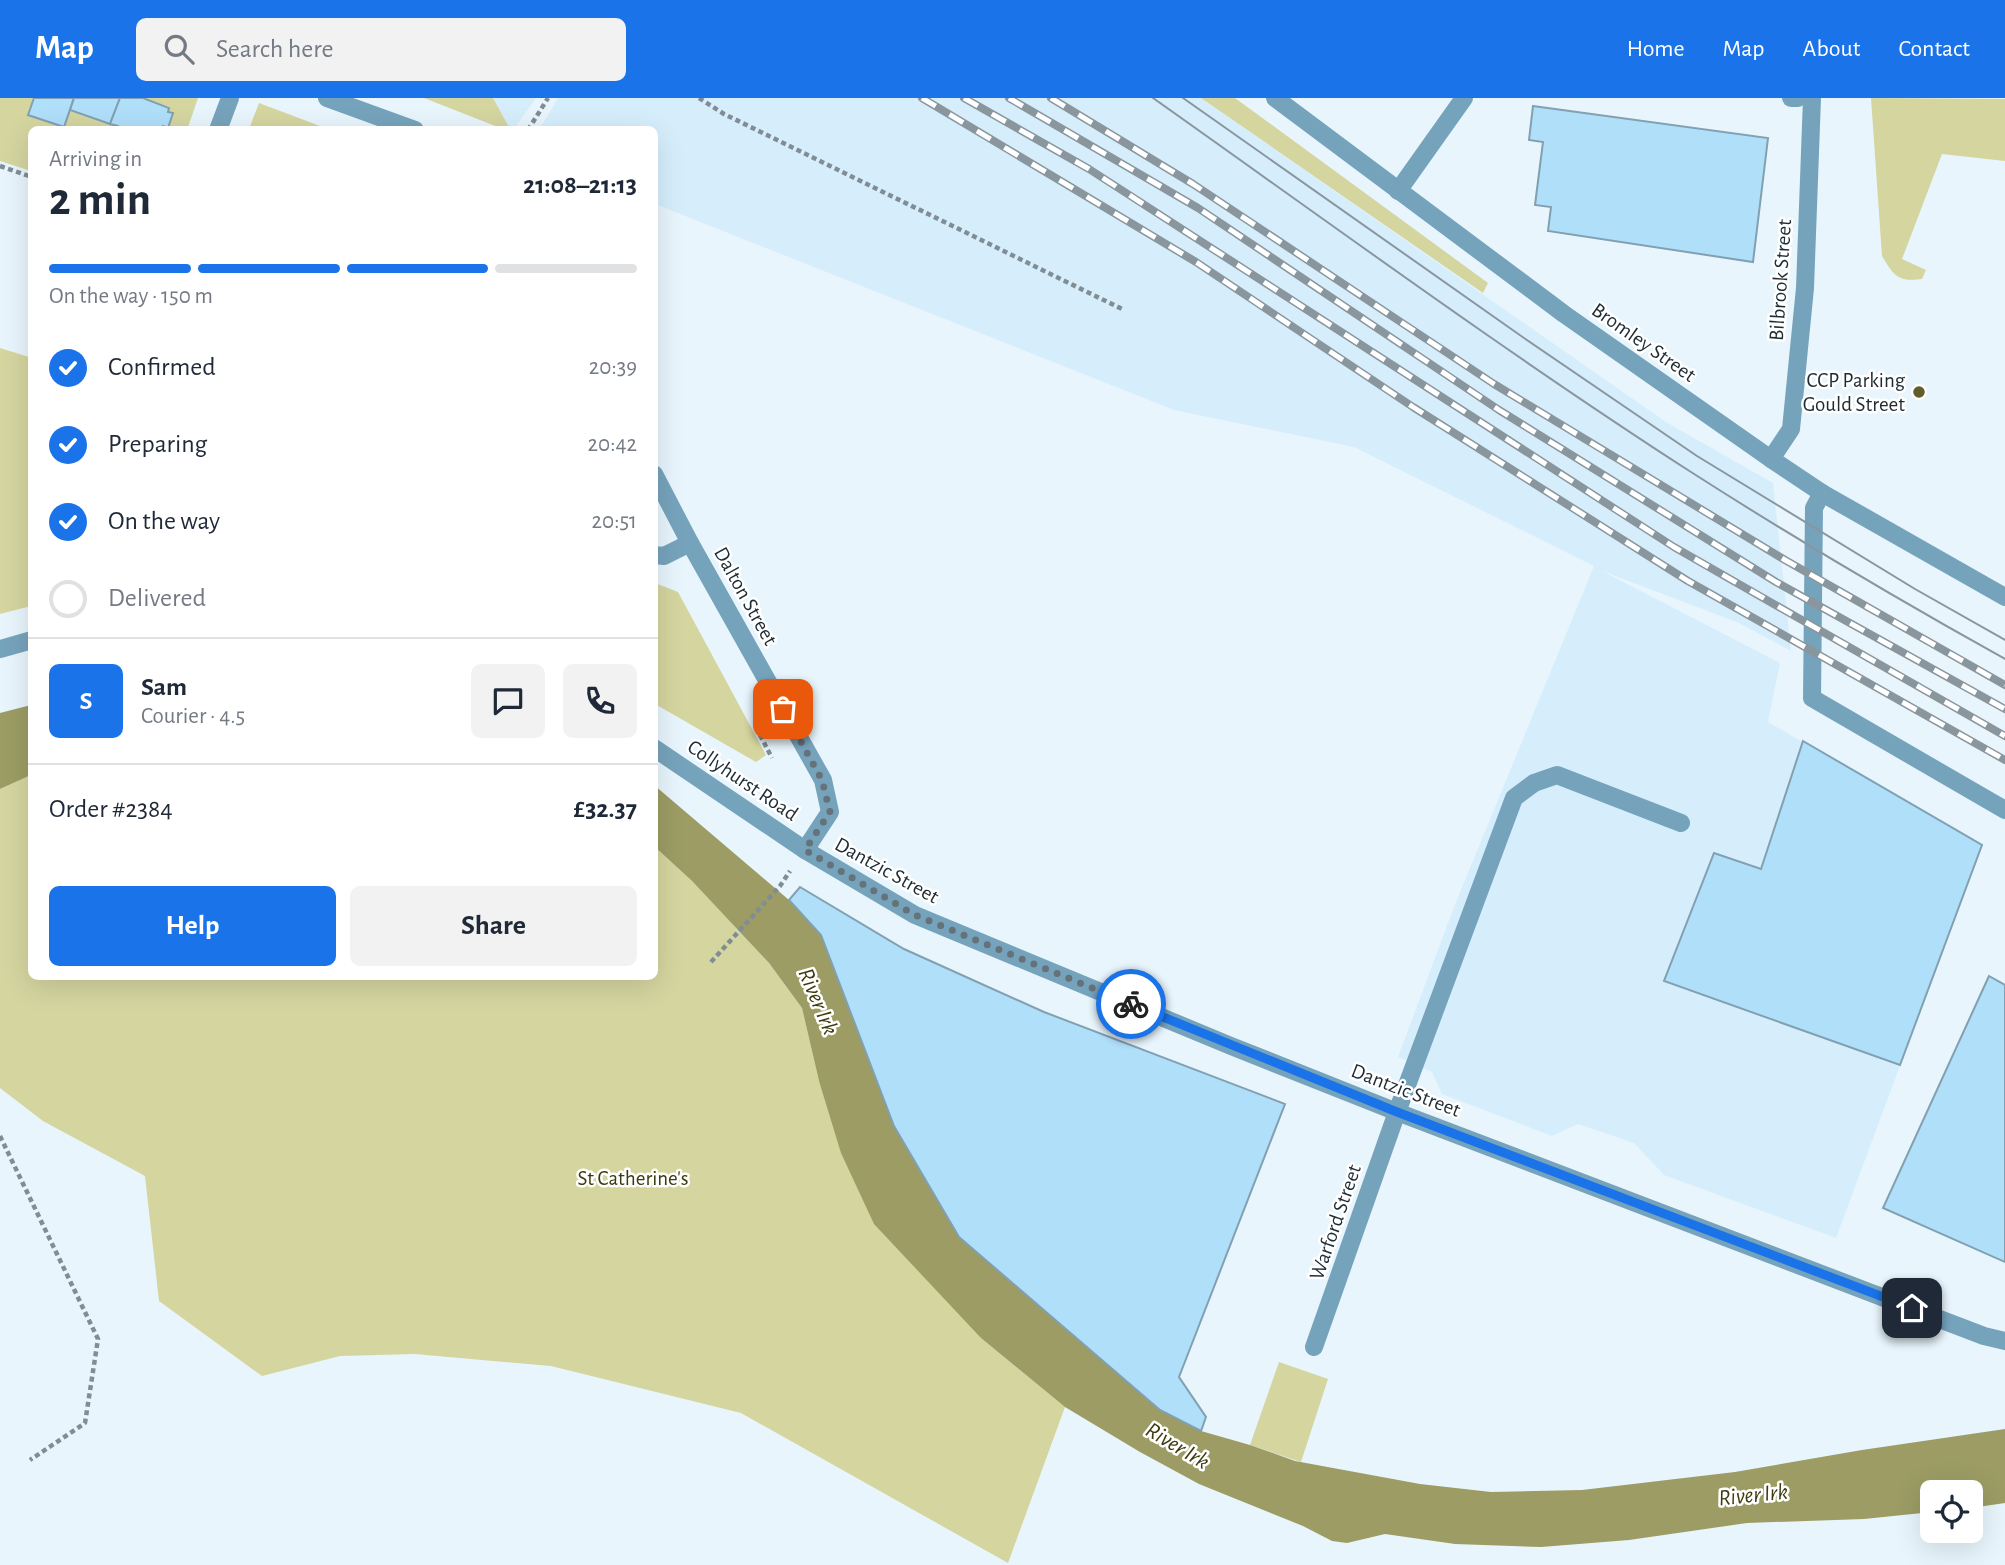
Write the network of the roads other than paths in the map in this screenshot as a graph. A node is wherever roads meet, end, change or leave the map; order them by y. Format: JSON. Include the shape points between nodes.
{"nodes":[{"id":1,"x":230,"y":98,"type":"edge"},
{"id":2,"x":327,"y":98,"type":"edge"},
{"id":3,"x":1275,"y":98,"type":"edge"},
{"id":4,"x":1464,"y":98,"type":"edge"},
{"id":5,"x":1791,"y":98,"type":"edge"},
{"id":6,"x":1798,"y":98,"type":"edge"},
{"id":7,"x":1812,"y":98,"type":"edge"},
{"id":8,"x":220,"y":126,"type":"edge"},
{"id":9,"x":404,"y":126,"type":"edge"},
{"id":10,"x":1398,"y":191,"type":"junction"},
{"id":11,"x":1771,"y":459,"type":"junction"},
{"id":12,"x":658,"y":482,"type":"edge"},
{"id":13,"x":1822,"y":493,"type":"junction"},
{"id":14,"x":690,"y":543,"type":"junction"},
{"id":15,"x":658,"y":555,"type":"edge"},
{"id":16,"x":2005,"y":597,"type":"edge"},
{"id":17,"x":28,"y":641,"type":"edge"},
{"id":18,"x":0,"y":649,"type":"edge"},
{"id":19,"x":658,"y":751,"type":"edge"},
{"id":20,"x":2005,"y":810,"type":"edge"},
{"id":21,"x":1681,"y":822,"type":"dead end"},
{"id":22,"x":805,"y":850,"type":"junction"},
{"id":23,"x":1397,"y":1112,"type":"junction"},
{"id":24,"x":2005,"y":1341,"type":"edge"},
{"id":25,"x":1314,"y":1347,"type":"dead end"}],
"edges":[{"from":1,"to":8,"type":"street"},
{"from":2,"to":9,"type":"street"},
{"from":3,"to":10,"type":"street","name":"Bromley Street"},
{"from":4,"to":10,"type":"street"},
{"from":5,"to":6,"type":"street"},
{"from":7,"to":11,"type":"street","name":"Bilbrook Street","via":[[1805,288],[1791,429]]},
{"from":10,"to":11,"type":"street","name":"Bromley Street"},
{"from":11,"to":13,"type":"street","name":"Bromley Street"},
{"from":12,"to":14,"type":"street","name":"Dalton Street"},
{"from":13,"to":16,"type":"street","name":"Bromley Street"},
{"from":13,"to":20,"type":"street","via":[[1814,508],[1812,698]]},
{"from":14,"to":15,"type":"street"},
{"from":14,"to":22,"type":"street","name":"Dalton Street","via":[[822,780],[830,812]]},
{"from":17,"to":18,"type":"street"},
{"from":19,"to":22,"type":"street","name":"Collyhurst Road"},
{"from":21,"to":23,"type":"street","name":"Warford Street","via":[[1557,775],[1534,783],[1514,799]]},
{"from":22,"to":23,"type":"street","name":"Dantzic Street","via":[[915,915]]},
{"from":23,"to":24,"type":"street","name":"Dantzic Street"},
{"from":23,"to":25,"type":"street","name":"Warford Street"}]}
